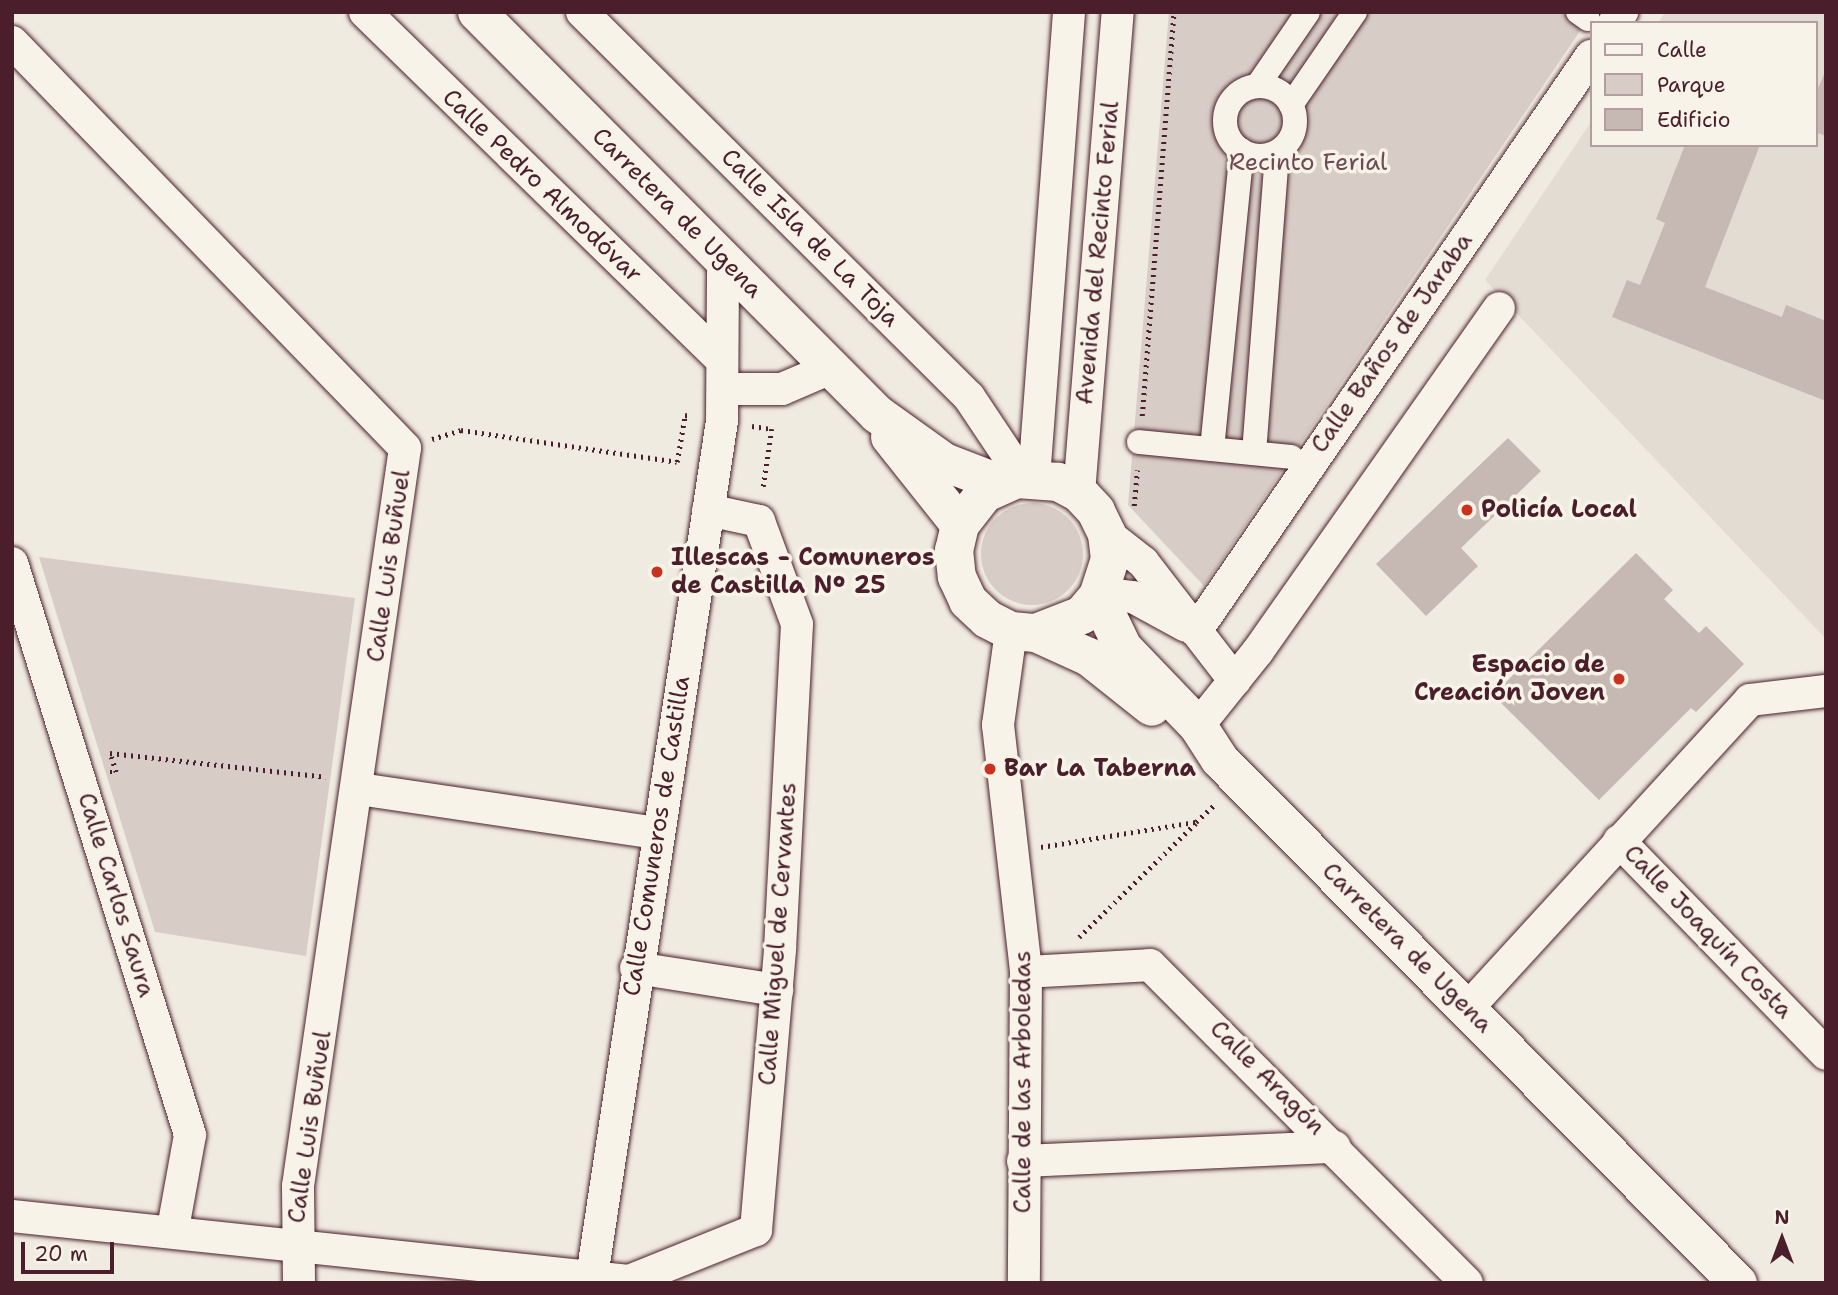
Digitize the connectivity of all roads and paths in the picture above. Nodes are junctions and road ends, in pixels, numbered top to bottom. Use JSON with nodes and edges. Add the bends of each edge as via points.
{"nodes":[{"id":1,"x":365,"y":12,"type":"edge"},
{"id":2,"x":477,"y":12,"type":"edge"},
{"id":3,"x":582,"y":12,"type":"edge"},
{"id":4,"x":1069,"y":12,"type":"edge"},
{"id":5,"x":1118,"y":12,"type":"edge"},
{"id":6,"x":1174,"y":12,"type":"edge"},
{"id":7,"x":1308,"y":12,"type":"edge"},
{"id":8,"x":1355,"y":12,"type":"edge"},
{"id":9,"x":1622,"y":12,"type":"edge"},
{"id":10,"x":1594,"y":18,"type":"edge"},
{"id":11,"x":12,"y":42,"type":"edge"},
{"id":12,"x":1590,"y":57,"type":"edge"},
{"id":13,"x":1258,"y":85,"type":"junction"},
{"id":14,"x":1291,"y":106,"type":"junction"},
{"id":15,"x":1242,"y":151,"type":"junction"},
{"id":16,"x":1277,"y":152,"type":"junction"},
{"id":17,"x":723,"y":261,"type":"junction"},
{"id":18,"x":1499,"y":308,"type":"dead end"},
{"id":19,"x":831,"y":368,"type":"junction"},
{"id":20,"x":721,"y":374,"type":"junction"},
{"id":21,"x":877,"y":414,"type":"junction"},
{"id":22,"x":722,"y":421,"type":"junction"},
{"id":23,"x":1139,"y":442,"type":"junction"},
{"id":24,"x":405,"y":448,"type":"junction"},
{"id":25,"x":1212,"y":449,"type":"junction"},
{"id":26,"x":1254,"y":453,"type":"junction"},
{"id":27,"x":1291,"y":457,"type":"dead end"},
{"id":28,"x":1018,"y":480,"type":"junction"},
{"id":29,"x":1079,"y":494,"type":"junction"},
{"id":30,"x":708,"y":510,"type":"junction"},
{"id":31,"x":758,"y":521,"type":"junction"},
{"id":32,"x":960,"y":525,"type":"junction"},
{"id":33,"x":1119,"y":543,"type":"junction"},
{"id":34,"x":12,"y":563,"type":"edge"},
{"id":35,"x":1099,"y":594,"type":"junction"},
{"id":36,"x":1196,"y":631,"type":"junction"},
{"id":37,"x":1024,"y":632,"type":"junction"},
{"id":38,"x":1235,"y":681,"type":"junction"},
{"id":39,"x":1826,"y":691,"type":"edge"},
{"id":40,"x":1198,"y":726,"type":"junction"},
{"id":41,"x":1230,"y":770,"type":"junction"},
{"id":42,"x":78,"y":773,"type":"junction"},
{"id":43,"x":348,"y":784,"type":"junction"},
{"id":44,"x":1196,"y":822,"type":"junction"},
{"id":45,"x":657,"y":833,"type":"junction"},
{"id":46,"x":1619,"y":841,"type":"junction"},
{"id":47,"x":1012,"y":851,"type":"junction"},
{"id":48,"x":636,"y":968,"type":"junction"},
{"id":49,"x":1063,"y":970,"type":"junction"},
{"id":50,"x":1026,"y":972,"type":"junction"},
{"id":51,"x":777,"y":990,"type":"junction"},
{"id":52,"x":1468,"y":1009,"type":"junction"},
{"id":53,"x":1826,"y":1054,"type":"edge"},
{"id":54,"x":1335,"y":1147,"type":"junction"},
{"id":55,"x":1023,"y":1161,"type":"junction"},
{"id":56,"x":12,"y":1216,"type":"edge"},
{"id":57,"x":173,"y":1229,"type":"junction"},
{"id":58,"x":295,"y":1244,"type":"junction"},
{"id":59,"x":591,"y":1280,"type":"edge"},
{"id":60,"x":299,"y":1283,"type":"edge"},
{"id":61,"x":1024,"y":1283,"type":"edge"},
{"id":62,"x":1467,"y":1283,"type":"edge"},
{"id":63,"x":1738,"y":1283,"type":"edge"}],
"edges":[{"from":1,"to":20,"type":"street","name":"Calle Pedro Almodóvar"},
{"from":2,"to":17,"type":"main road","name":"Carretera de Ugena"},
{"from":3,"to":28,"type":"street","name":"Calle Isla de La Toja","via":[[969,397],[1012,460]]},
{"from":4,"to":28,"type":"street","name":"Avenida del Recinto Ferial"},
{"from":5,"to":29,"type":"street","name":"Avenida del Recinto Ferial"},
{"from":6,"to":23,"type":"path"},
{"from":7,"to":13,"type":"street"},
{"from":8,"to":14,"type":"street"},
{"from":9,"to":10,"type":"street"},
{"from":11,"to":24,"type":"street","name":"Calle Luis Buñuel"},
{"from":12,"to":36,"type":"street","name":"Calle Baños de Jaraba"},
{"from":13,"to":14,"type":"street","via":[[1280,92]]},
{"from":13,"to":15,"type":"street","via":[[1237,94],[1225,112],[1227,134]]},
{"from":14,"to":16,"type":"street","via":[[1293,134]]},
{"from":15,"to":16,"type":"street","via":[[1265,156]]},
{"from":15,"to":25,"type":"street"},
{"from":16,"to":26,"type":"street"},
{"from":17,"to":19,"type":"main road","name":"Carretera de Ugena"},
{"from":17,"to":20,"type":"street","name":"Calle Comuneros de Castilla"},
{"from":18,"to":38,"type":"street"},
{"from":19,"to":20,"type":"street","via":[[782,389]]},
{"from":19,"to":21,"type":"main road","name":"Carretera de Ugena"},
{"from":20,"to":22,"type":"street","name":"Calle Comuneros de Castilla"},
{"from":21,"to":28,"type":"main road","name":"Carretera de Ugena","via":[[944,462]]},
{"from":21,"to":32,"type":"main road","name":"Carretera de Ugena","via":[[897,449]]},
{"from":22,"to":24,"type":"path","via":[[685,415],[677,462],[461,430]]},
{"from":22,"to":30,"type":"street","name":"Calle Comuneros de Castilla"},
{"from":22,"to":31,"type":"path","via":[[772,429]]},
{"from":23,"to":25,"type":"street"},
{"from":23,"to":33,"type":"path"},
{"from":24,"to":43,"type":"street","name":"Calle Luis Buñuel"},
{"from":25,"to":26,"type":"street"},
{"from":26,"to":27,"type":"street"},
{"from":28,"to":29,"type":"main road"},
{"from":28,"to":32,"type":"main road","via":[[970,508]]},
{"from":29,"to":33,"type":"main road"},
{"from":30,"to":31,"type":"street"},
{"from":30,"to":45,"type":"street","name":"Calle Comuneros de Castilla"},
{"from":31,"to":51,"type":"street","name":"Calle Miguel de Cervantes","via":[[797,624]]},
{"from":32,"to":37,"type":"main road","via":[[954,551],[957,577],[978,610]]},
{"from":33,"to":35,"type":"main road"},
{"from":33,"to":36,"type":"street"},
{"from":34,"to":42,"type":"street","name":"Calle Carlos Saura"},
{"from":35,"to":36,"type":"street","via":[[1133,597]]},
{"from":35,"to":37,"type":"main road","via":[[1082,615]]},
{"from":35,"to":40,"type":"main road","name":"Carretera de Ugena","via":[[1123,648]]},
{"from":36,"to":38,"type":"street"},
{"from":37,"to":41,"type":"main road","via":[[1089,657]]},
{"from":37,"to":47,"type":"street","name":"Calle de las Arboledas","via":[[998,725]]},
{"from":38,"to":40,"type":"street"},
{"from":39,"to":46,"type":"street","via":[[1750,700]]},
{"from":40,"to":41,"type":"main road","name":"Carretera de Ugena"},
{"from":41,"to":44,"type":"path"},
{"from":41,"to":52,"type":"main road","name":"Carretera de Ugena"},
{"from":42,"to":43,"type":"path","via":[[116,772],[110,753]]},
{"from":42,"to":57,"type":"street","name":"Calle Carlos Saura","via":[[190,1135]]},
{"from":43,"to":45,"type":"street"},
{"from":43,"to":58,"type":"street","name":"Calle Luis Buñuel"},
{"from":44,"to":47,"type":"path"},
{"from":44,"to":49,"type":"path","via":[[1065,951]]},
{"from":45,"to":48,"type":"street","name":"Calle Comuneros de Castilla"},
{"from":46,"to":52,"type":"street"},
{"from":46,"to":53,"type":"street","name":"Calle Joaquín Costa"},
{"from":47,"to":50,"type":"street","name":"Calle de las Arboledas"},
{"from":48,"to":51,"type":"street"},
{"from":48,"to":59,"type":"street","name":"Calle Comuneros de Castilla"},
{"from":49,"to":50,"type":"street","name":"Calle Aragón"},
{"from":49,"to":54,"type":"street","name":"Calle Aragón","via":[[1150,965]]},
{"from":50,"to":55,"type":"street","name":"Calle de las Arboledas"},
{"from":51,"to":59,"type":"street","name":"Calle Miguel de Cervantes","via":[[756,1230],[629,1281]]},
{"from":52,"to":63,"type":"main road","name":"Carretera de Ugena"},
{"from":54,"to":55,"type":"street"},
{"from":54,"to":62,"type":"street","name":"Calle Aragón"},
{"from":55,"to":61,"type":"street","name":"Calle de las Arboledas"},
{"from":56,"to":57,"type":"street"},
{"from":57,"to":58,"type":"street"},
{"from":58,"to":59,"type":"street"},
{"from":58,"to":60,"type":"street","name":"Calle Luis Buñuel"}]}
